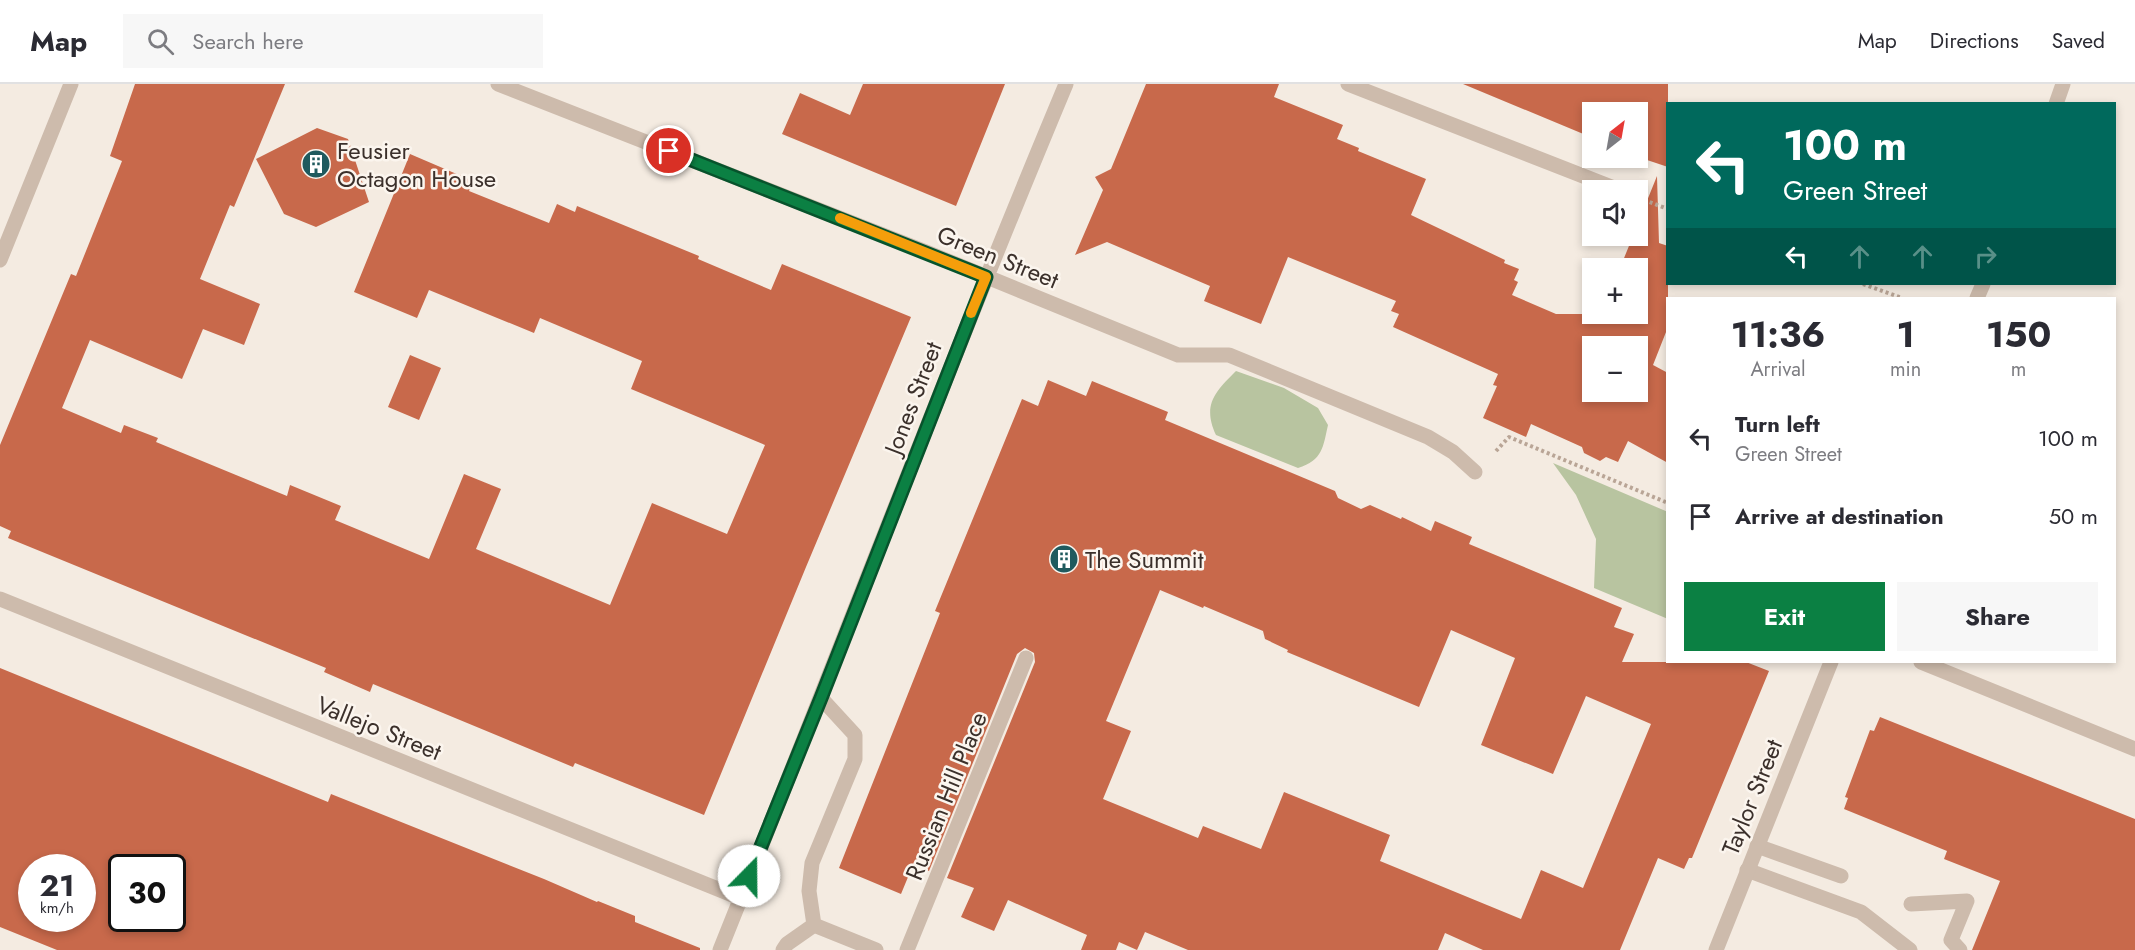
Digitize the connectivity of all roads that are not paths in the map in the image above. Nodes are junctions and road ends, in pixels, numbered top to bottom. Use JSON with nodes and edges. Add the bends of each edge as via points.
{"nodes":[{"id":1,"x":71,"y":84,"type":"edge"},
{"id":2,"x":498,"y":84,"type":"edge"},
{"id":3,"x":1066,"y":84,"type":"edge"},
{"id":4,"x":1348,"y":84,"type":"edge"},
{"id":5,"x":2063,"y":84,"type":"edge"},
{"id":6,"x":2057,"y":102,"type":"edge"},
{"id":7,"x":1593,"y":180,"type":"edge"},
{"id":8,"x":0,"y":260,"type":"edge"},
{"id":9,"x":986,"y":277,"type":"junction"},
{"id":10,"x":1475,"y":472,"type":"dead end"},
{"id":11,"x":0,"y":599,"type":"edge"},
{"id":12,"x":1026,"y":658,"type":"dead end"},
{"id":13,"x":1831,"y":663,"type":"edge"},
{"id":14,"x":1923,"y":663,"type":"edge"},
{"id":15,"x":821,"y":698,"type":"junction"},
{"id":16,"x":2135,"y":748,"type":"edge"},
{"id":17,"x":1757,"y":846,"type":"junction"},
{"id":18,"x":1747,"y":870,"type":"junction"},
{"id":19,"x":1841,"y":876,"type":"dead end"},
{"id":20,"x":740,"y":898,"type":"junction"},
{"id":21,"x":1911,"y":904,"type":"dead end"},
{"id":22,"x":814,"y":925,"type":"junction"},
{"id":23,"x":720,"y":950,"type":"edge"},
{"id":24,"x":783,"y":950,"type":"edge"},
{"id":25,"x":876,"y":950,"type":"edge"},
{"id":26,"x":907,"y":950,"type":"edge"},
{"id":27,"x":1716,"y":950,"type":"edge"},
{"id":28,"x":1910,"y":950,"type":"edge"},
{"id":29,"x":1960,"y":950,"type":"edge"}],
"edges":[{"from":1,"to":8,"type":"street"},
{"from":2,"to":9,"type":"street","name":"Green Street"},
{"from":3,"to":9,"type":"street","name":"Jones Street"},
{"from":4,"to":7,"type":"street"},
{"from":5,"to":6,"type":"street"},
{"from":9,"to":10,"type":"street","name":"Green Street","via":[[1178,355],[1229,355],[1428,437]]},
{"from":9,"to":15,"type":"street","name":"Jones Street"},
{"from":11,"to":20,"type":"street","name":"Vallejo Street"},
{"from":12,"to":26,"type":"street","name":"Russian Hill Place"},
{"from":13,"to":17,"type":"street","name":"Taylor Street"},
{"from":14,"to":16,"type":"street"},
{"from":15,"to":20,"type":"street","name":"Jones Street"},
{"from":15,"to":22,"type":"street","via":[[855,735],[855,759],[813,862],[809,891]]},
{"from":17,"to":18,"type":"street","name":"Taylor Street"},
{"from":17,"to":19,"type":"street"},
{"from":18,"to":27,"type":"street","name":"Taylor Street"},
{"from":18,"to":28,"type":"street","via":[[1861,912]]},
{"from":20,"to":23,"type":"street","name":"Jones Street"},
{"from":21,"to":29,"type":"street","via":[[1967,901],[1951,940]]},
{"from":22,"to":24,"type":"street"},
{"from":22,"to":25,"type":"street"}]}
